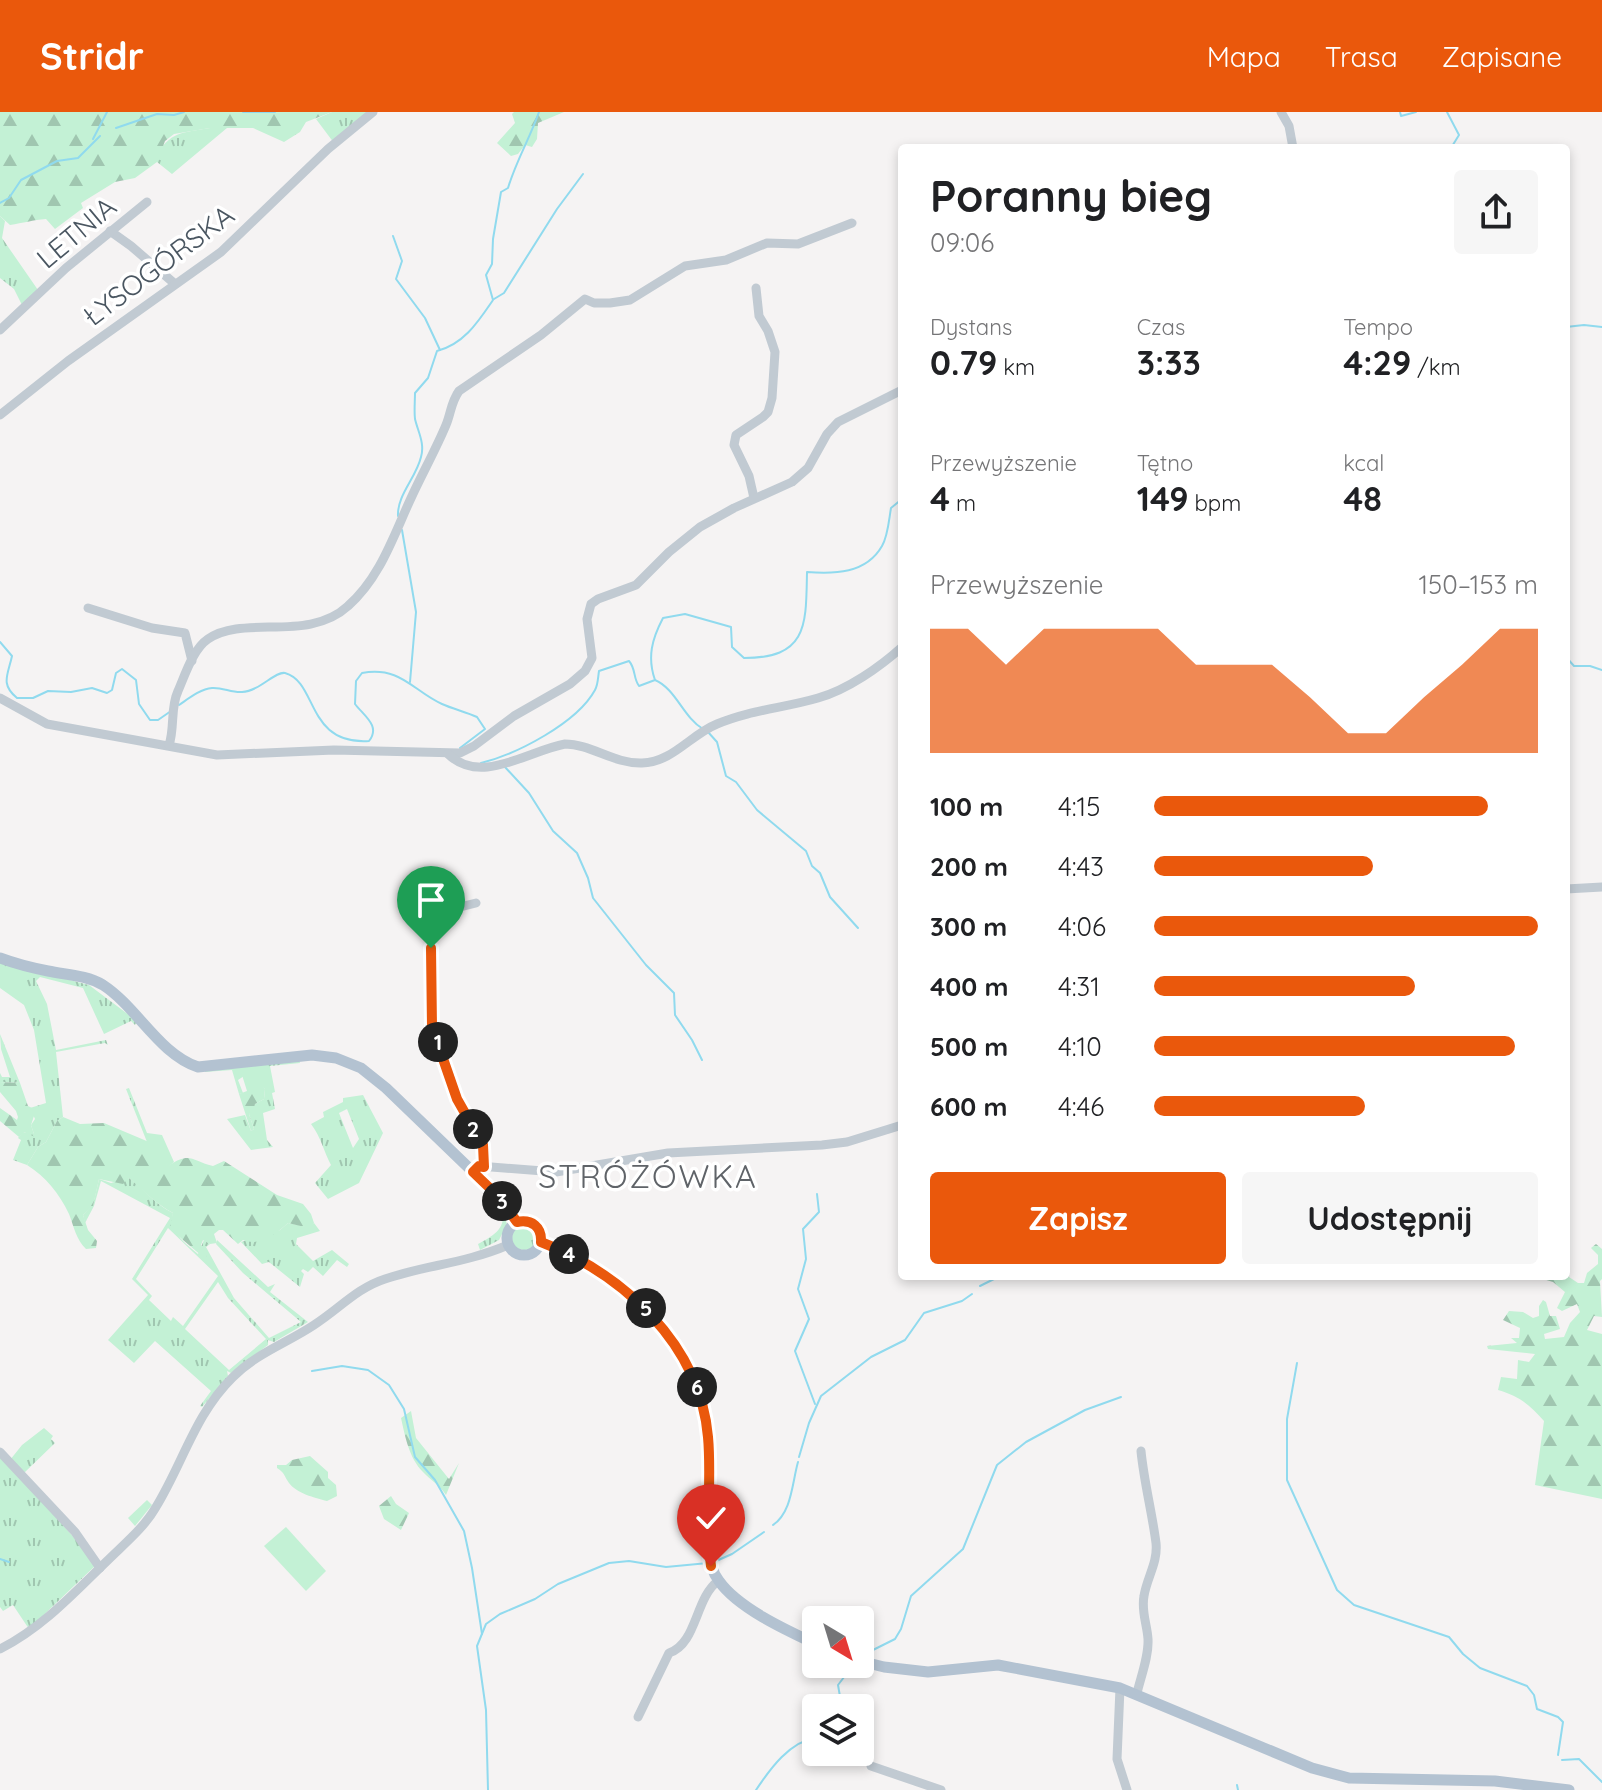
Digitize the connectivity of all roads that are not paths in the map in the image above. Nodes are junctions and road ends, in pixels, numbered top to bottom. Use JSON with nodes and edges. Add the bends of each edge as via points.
{"nodes":[{"id":1,"x":373,"y":112,"type":"edge"},
{"id":2,"x":1281,"y":112,"type":"edge"},
{"id":3,"x":1292,"y":144,"type":"edge"},
{"id":4,"x":147,"y":202,"type":"dead end"},
{"id":5,"x":852,"y":223,"type":"dead end"},
{"id":6,"x":110,"y":231,"type":"junction"},
{"id":7,"x":175,"y":284,"type":"junction"},
{"id":8,"x":756,"y":288,"type":"dead end"},
{"id":9,"x":0,"y":330,"type":"edge"},
{"id":10,"x":898,"y":392,"type":"edge"},
{"id":11,"x":0,"y":415,"type":"edge"},
{"id":12,"x":754,"y":498,"type":"junction"},
{"id":13,"x":88,"y":608,"type":"dead end"},
{"id":14,"x":898,"y":650,"type":"edge"},
{"id":15,"x":192,"y":661,"type":"junction"},
{"id":16,"x":0,"y":698,"type":"edge"},
{"id":17,"x":169,"y":745,"type":"junction"},
{"id":18,"x":448,"y":754,"type":"junction"},
{"id":19,"x":1602,"y":887,"type":"edge"},
{"id":20,"x":1570,"y":889,"type":"edge"},
{"id":21,"x":476,"y":903,"type":"dead end"},
{"id":22,"x":0,"y":958,"type":"edge"},
{"id":23,"x":898,"y":1126,"type":"edge"},
{"id":24,"x":478,"y":1169,"type":"junction"},
{"id":25,"x":517,"y":1222,"type":"junction"},
{"id":26,"x":541,"y":1242,"type":"junction"},
{"id":27,"x":508,"y":1245,"type":"junction"},
{"id":28,"x":1141,"y":1451,"type":"dead end"},
{"id":29,"x":0,"y":1452,"type":"edge"},
{"id":30,"x":100,"y":1568,"type":"junction"},
{"id":31,"x":718,"y":1581,"type":"junction"},
{"id":32,"x":802,"y":1637,"type":"edge"},
{"id":33,"x":0,"y":1649,"type":"edge"},
{"id":34,"x":874,"y":1664,"type":"edge"},
{"id":35,"x":1120,"y":1688,"type":"junction"},
{"id":36,"x":1137,"y":1693,"type":"junction"},
{"id":37,"x":638,"y":1717,"type":"dead end"},
{"id":38,"x":871,"y":1766,"type":"dead end"},
{"id":39,"x":941,"y":1790,"type":"edge"},
{"id":40,"x":1127,"y":1790,"type":"edge"},
{"id":41,"x":1569,"y":1790,"type":"edge"}],
"edges":[{"from":1,"to":7,"type":"street","name":"ŁYSOGÓRSKA","via":[[239,236]]},
{"from":2,"to":3,"type":"street"},
{"from":4,"to":6,"type":"street","name":"LETNIA"},
{"from":5,"to":15,"type":"street","via":[[798,244],[767,243],[726,260],[685,266],[630,300],[585,299],[459,391],[390,549],[340,613],[296,627],[223,632],[207,640]]},
{"from":6,"to":7,"type":"street"},
{"from":6,"to":9,"type":"street","name":"LETNIA"},
{"from":7,"to":11,"type":"street","name":"ŁYSOGÓRSKA"},
{"from":8,"to":12,"type":"street","via":[[759,316],[775,352],[772,398],[768,412],[736,435],[734,445]]},
{"from":10,"to":12,"type":"street","via":[[838,422],[801,476]]},
{"from":12,"to":18,"type":"street","via":[[690,534],[636,585],[591,604],[587,619],[592,658],[570,684],[463,752]]},
{"from":13,"to":15,"type":"street","via":[[185,633]]},
{"from":14,"to":18,"type":"street","via":[[823,697],[765,709],[705,730],[667,758],[642,763],[609,758],[576,744],[477,769],[466,768]]},
{"from":15,"to":17,"type":"street","via":[[174,702]]},
{"from":16,"to":17,"type":"street","via":[[47,724]]},
{"from":17,"to":18,"type":"street","via":[[217,755],[334,750]]},
{"from":19,"to":20,"type":"street"},
{"from":21,"to":24,"type":"street","via":[[456,908],[436,924],[430,1006],[457,1099],[483,1145]]},
{"from":22,"to":24,"type":"main road","via":[[98,982],[193,1065],[302,1055],[346,1061],[381,1083]]},
{"from":23,"to":24,"type":"street","via":[[822,1145],[668,1153],[556,1172]]},
{"from":24,"to":25,"type":"main road"},
{"from":25,"to":26,"type":"main road","via":[[535,1225]]},
{"from":25,"to":27,"type":"main road","via":[[508,1232]]},
{"from":26,"to":27,"type":"main road","via":[[525,1255]]},
{"from":26,"to":31,"type":"main road","via":[[580,1259],[629,1293],[658,1321],[680,1354],[706,1417],[711,1562]]},
{"from":27,"to":30,"type":"street","via":[[374,1284],[247,1364],[204,1412],[155,1509]]},
{"from":28,"to":36,"type":"street","via":[[1156,1562],[1144,1595],[1148,1648]]},
{"from":29,"to":30,"type":"street","via":[[75,1532]]},
{"from":30,"to":33,"type":"street","via":[[37,1627]]},
{"from":31,"to":32,"type":"main road","via":[[763,1616]]},
{"from":31,"to":37,"type":"street","via":[[683,1644],[669,1653]]},
{"from":34,"to":35,"type":"main road","via":[[928,1672],[998,1665]]},
{"from":35,"to":36,"type":"main road"},
{"from":35,"to":40,"type":"street","via":[[1117,1759]]},
{"from":36,"to":41,"type":"main road","via":[[1328,1774],[1371,1780],[1509,1781]]},
{"from":38,"to":39,"type":"street"}]}
